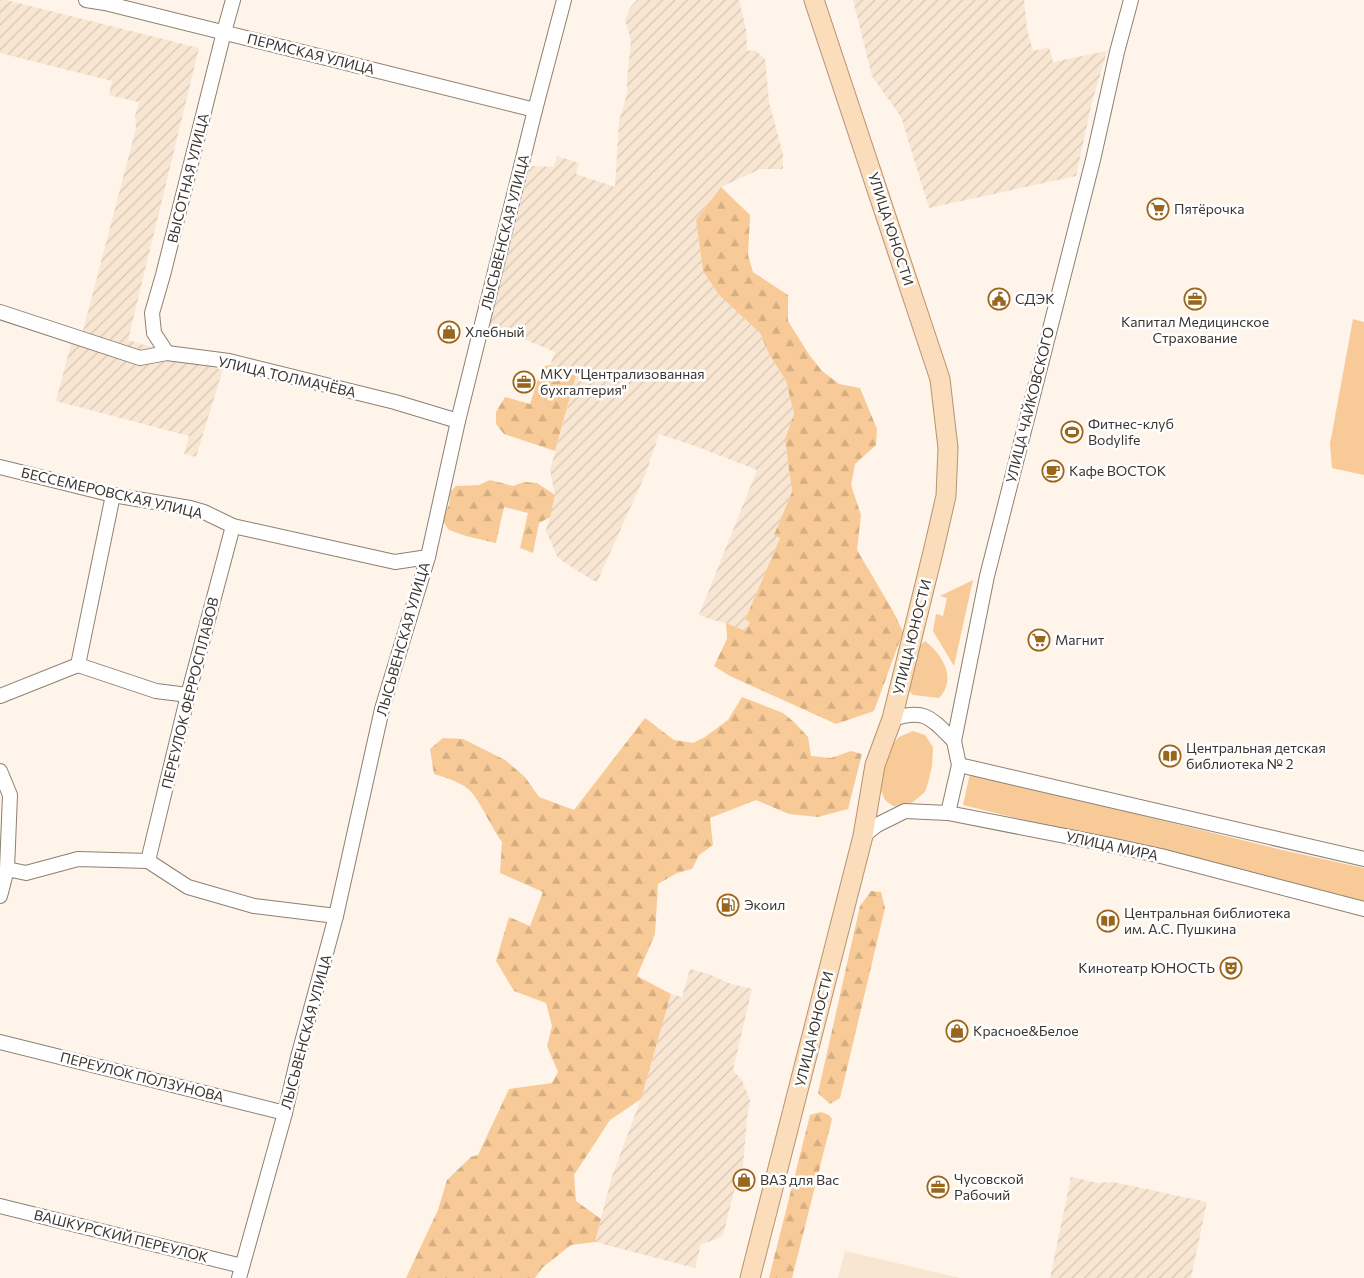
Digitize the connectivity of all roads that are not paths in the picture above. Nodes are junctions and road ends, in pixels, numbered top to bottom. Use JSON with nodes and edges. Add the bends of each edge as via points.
{"nodes":[{"id":1,"x":86,"y":0,"type":"edge"},
{"id":2,"x":233,"y":0,"type":"edge"},
{"id":3,"x":564,"y":0,"type":"edge"},
{"id":4,"x":814,"y":0,"type":"edge"},
{"id":5,"x":1132,"y":0,"type":"edge"},
{"id":6,"x":105,"y":1,"type":"edge"},
{"id":7,"x":224,"y":32,"type":"junction"},
{"id":8,"x":535,"y":110,"type":"junction"},
{"id":9,"x":0,"y":312,"type":"edge"},
{"id":10,"x":166,"y":352,"type":"junction"},
{"id":11,"x":458,"y":420,"type":"junction"},
{"id":12,"x":0,"y":467,"type":"edge"},
{"id":13,"x":113,"y":495,"type":"junction"},
{"id":14,"x":233,"y":526,"type":"junction"},
{"id":15,"x":428,"y":557,"type":"junction"},
{"id":16,"x":78,"y":665,"type":"junction"},
{"id":17,"x":188,"y":695,"type":"junction"},
{"id":18,"x":0,"y":696,"type":"edge"},
{"id":19,"x":892,"y":719,"type":"junction"},
{"id":20,"x":954,"y":741,"type":"junction"},
{"id":21,"x":959,"y":765,"type":"junction"},
{"id":22,"x":0,"y":770,"type":"edge"},
{"id":23,"x":948,"y":813,"type":"junction"},
{"id":24,"x":863,"y":836,"type":"junction"},
{"id":25,"x":1364,"y":859,"type":"edge"},
{"id":26,"x":148,"y":861,"type":"junction"},
{"id":27,"x":7,"y":869,"type":"junction"},
{"id":28,"x":0,"y":896,"type":"edge"},
{"id":29,"x":1364,"y":909,"type":"edge"},
{"id":30,"x":336,"y":916,"type":"junction"},
{"id":31,"x":0,"y":1042,"type":"edge"},
{"id":32,"x":285,"y":1113,"type":"junction"},
{"id":33,"x":0,"y":1206,"type":"edge"},
{"id":34,"x":240,"y":1272,"type":"edge"},
{"id":35,"x":750,"y":1278,"type":"edge"}],
"edges":[{"from":1,"to":6,"type":"street","name":"ПЕРМСКАЯ УЛИЦА"},
{"from":2,"to":7,"type":"street","name":"ВЫСОТНАЯ УЛИЦА"},
{"from":3,"to":8,"type":"street","name":"ЛЫСЬВЕНСКАЯ УЛИЦА"},
{"from":4,"to":19,"type":"main road","name":"УЛИЦА ЮНОСТИ","via":[[940,379],[948,448],[946,496]]},
{"from":5,"to":20,"type":"street","name":"УЛИЦА ЧАЙКОВСКОГО","via":[[987,576]]},
{"from":6,"to":7,"type":"street","name":"ПЕРМСКАЯ УЛИЦА"},
{"from":7,"to":8,"type":"street","name":"ПЕРМСКАЯ УЛИЦА"},
{"from":7,"to":10,"type":"street","name":"ВЫСОТНАЯ УЛИЦА","via":[[152,313],[154,333]]},
{"from":8,"to":11,"type":"street","name":"ЛЫСЬВЕНСКАЯ УЛИЦА"},
{"from":9,"to":10,"type":"street","name":"УЛИЦА ТОЛМАЧЁВА","via":[[140,358]]},
{"from":10,"to":11,"type":"street","name":"УЛИЦА ТОЛМАЧЁВА","via":[[229,361]]},
{"from":11,"to":15,"type":"street","name":"ЛЫСЬВЕНСКАЯ УЛИЦА"},
{"from":12,"to":13,"type":"street","name":"БЕССЕМЕРОВСКАЯ УЛИЦА"},
{"from":13,"to":14,"type":"street","name":"БЕССЕМЕРОВСКАЯ УЛИЦА","via":[[204,512]]},
{"from":13,"to":16,"type":"street"},
{"from":14,"to":15,"type":"street","name":"БЕССЕМЕРОВСКАЯ УЛИЦА","via":[[395,562]]},
{"from":14,"to":17,"type":"street","name":"ПЕРЕУЛОК ФЕРРОСПЛАВОВ"},
{"from":15,"to":30,"type":"street","name":"ЛЫСЬВЕНСКАЯ УЛИЦА","via":[[382,709]]},
{"from":16,"to":17,"type":"street","via":[[156,691]]},
{"from":16,"to":18,"type":"street"},
{"from":17,"to":26,"type":"street","name":"ПЕРЕУЛОК ФЕРРОСПЛАВОВ"},
{"from":19,"to":20,"type":"street","via":[[907,714],[923,715],[937,723]]},
{"from":19,"to":24,"type":"main road","name":"УЛИЦА ЮНОСТИ","via":[[875,765]]},
{"from":20,"to":21,"type":"street","name":"УЛИЦА ЧАЙКОВСКОГО"},
{"from":21,"to":23,"type":"street","name":"УЛИЦА ЧАЙКОВСКОГО"},
{"from":21,"to":25,"type":"street"},
{"from":22,"to":27,"type":"street","via":[[10,796]]},
{"from":23,"to":24,"type":"street","name":"УЛИЦА МИРА","via":[[906,811]]},
{"from":23,"to":29,"type":"street","name":"УЛИЦА МИРА","via":[[1101,842]]},
{"from":24,"to":35,"type":"main road","name":"УЛИЦА ЮНОСТИ"},
{"from":26,"to":27,"type":"street","via":[[78,859],[26,873]]},
{"from":26,"to":30,"type":"street","via":[[188,887],[254,906]]},
{"from":27,"to":28,"type":"street"},
{"from":30,"to":32,"type":"street","name":"ЛЫСЬВЕНСКАЯ УЛИЦА"},
{"from":31,"to":32,"type":"street","name":"ПЕРЕУЛОК ПОЛЗУНОВА"},
{"from":32,"to":34,"type":"street","name":"ЛЫСЬВЕНСКАЯ УЛИЦА"},
{"from":33,"to":34,"type":"street","name":"ВАШКУРСКИЙ ПЕРЕУЛОК"}]}
